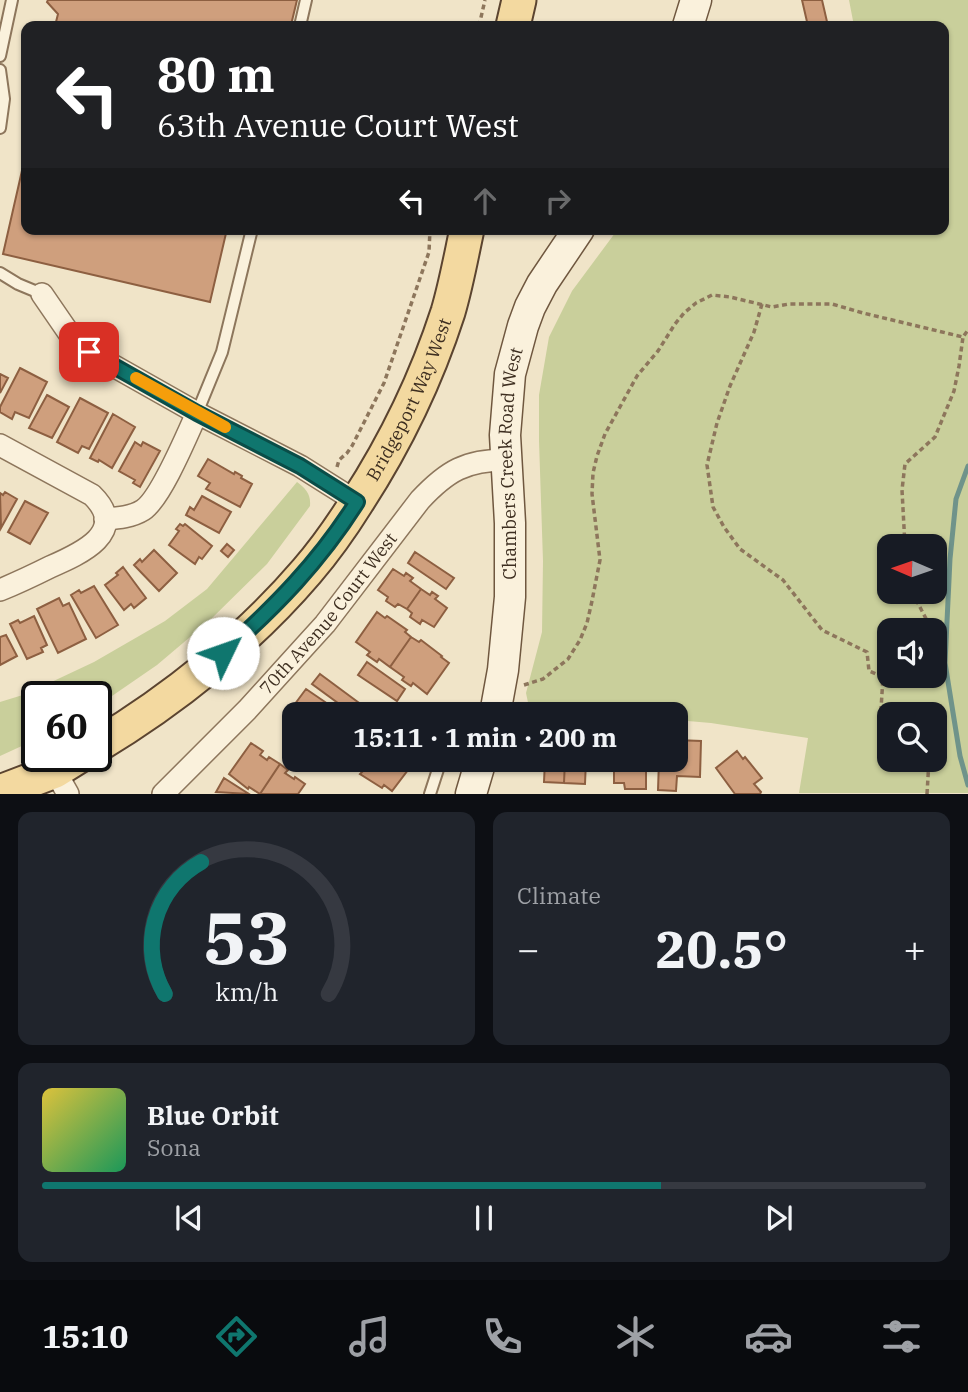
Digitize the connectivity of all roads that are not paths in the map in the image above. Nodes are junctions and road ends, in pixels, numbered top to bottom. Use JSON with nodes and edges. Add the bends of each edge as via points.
{"nodes":[{"id":1,"x":12,"y":0,"type":"edge"},
{"id":2,"x":306,"y":0,"type":"edge"},
{"id":3,"x":519,"y":0,"type":"edge"},
{"id":4,"x":696,"y":0,"type":"edge"},
{"id":5,"x":301,"y":21,"type":"edge"},
{"id":6,"x":514,"y":21,"type":"edge"},
{"id":7,"x":690,"y":21,"type":"edge"},
{"id":8,"x":0,"y":56,"type":"edge"},
{"id":9,"x":0,"y":70,"type":"edge"},
{"id":10,"x":0,"y":128,"type":"edge"},
{"id":11,"x":251,"y":235,"type":"edge"},
{"id":12,"x":466,"y":235,"type":"edge"},
{"id":13,"x":575,"y":235,"type":"edge"},
{"id":14,"x":0,"y":273,"type":"edge"},
{"id":15,"x":42,"y":293,"type":"joint"},
{"id":16,"x":197,"y":413,"type":"junction"},
{"id":17,"x":0,"y":445,"type":"edge"},
{"id":18,"x":506,"y":460,"type":"junction"},
{"id":19,"x":357,"y":502,"type":"junction"},
{"id":20,"x":105,"y":519,"type":"junction"},
{"id":21,"x":0,"y":590,"type":"edge"},
{"id":22,"x":497,"y":702,"type":"edge"},
{"id":23,"x":112,"y":736,"type":"edge"},
{"id":24,"x":437,"y":772,"type":"edge"},
{"id":25,"x":477,"y":772,"type":"edge"},
{"id":26,"x":68,"y":773,"type":"edge"},
{"id":27,"x":0,"y":792,"type":"edge"},
{"id":28,"x":163,"y":793,"type":"edge"},
{"id":29,"x":430,"y":793,"type":"edge"},
{"id":30,"x":471,"y":793,"type":"edge"}],
"edges":[{"from":1,"to":8,"type":"lane"},
{"from":2,"to":5,"type":"lane"},
{"from":3,"to":6,"type":"main road"},
{"from":4,"to":7,"type":"street"},
{"from":9,"to":10,"type":"lane","via":[[4,99]]},
{"from":11,"to":16,"type":"lane","via":[[222,352]]},
{"from":12,"to":19,"type":"main road","name":"Bridgeport Way West","via":[[449,309],[420,388]]},
{"from":13,"to":18,"type":"street","name":"Chambers Creek Road West","via":[[542,284],[523,327],[510,374]]},
{"from":14,"to":15,"type":"lane"},
{"from":15,"to":16,"type":"street","via":[[75,342]]},
{"from":16,"to":19,"type":"street","via":[[300,466]]},
{"from":16,"to":20,"type":"street","via":[[149,505],[129,516]]},
{"from":17,"to":20,"type":"street","via":[[92,495]]},
{"from":18,"to":22,"type":"street","name":"Chambers Creek Road West","via":[[510,597]]},
{"from":18,"to":28,"type":"street","name":"70th Avenue Court West","via":[[458,468],[431,488],[325,624]]},
{"from":19,"to":23,"type":"main road","name":"Bridgeport Way West","via":[[307,571],[262,618],[204,671]]},
{"from":20,"to":21,"type":"street","via":[[103,531],[86,550]]},
{"from":24,"to":29,"type":"lane"},
{"from":25,"to":30,"type":"street"},
{"from":26,"to":27,"type":"main road"}]}
